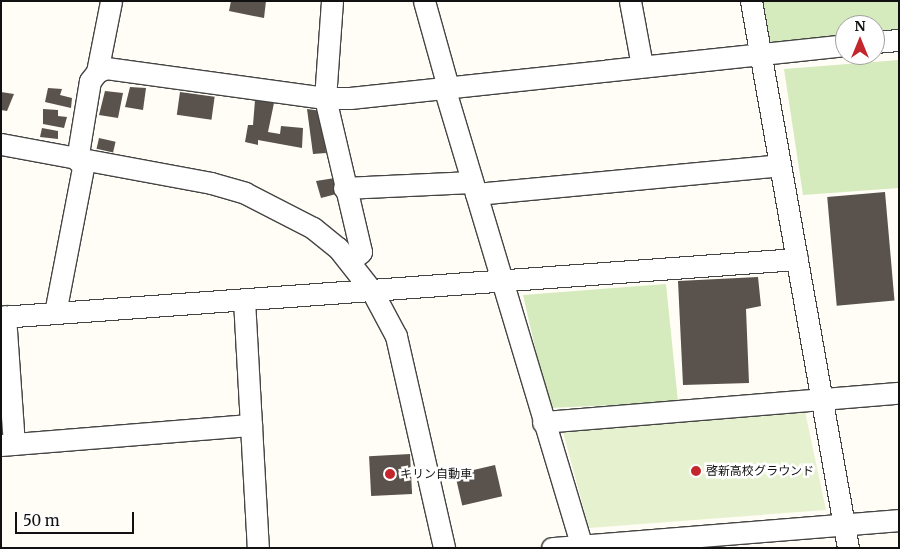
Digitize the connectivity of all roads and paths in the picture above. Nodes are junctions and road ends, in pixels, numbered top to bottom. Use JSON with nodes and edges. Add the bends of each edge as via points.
{"nodes":[{"id":1,"x":111,"y":1,"type":"edge"},
{"id":2,"x":332,"y":1,"type":"edge"},
{"id":3,"x":424,"y":1,"type":"edge"},
{"id":4,"x":630,"y":1,"type":"edge"},
{"id":5,"x":751,"y":1,"type":"edge"},
{"id":6,"x":899,"y":40,"type":"edge"},
{"id":7,"x":885,"y":41,"type":"edge"},
{"id":8,"x":835,"y":46,"type":"edge"},
{"id":9,"x":760,"y":54,"type":"junction"},
{"id":10,"x":642,"y":66,"type":"junction"},
{"id":11,"x":97,"y":72,"type":"junction"},
{"id":12,"x":446,"y":87,"type":"junction"},
{"id":13,"x":325,"y":98,"type":"junction"},
{"id":14,"x":1,"y":144,"type":"edge"},
{"id":15,"x":81,"y":161,"type":"junction"},
{"id":16,"x":780,"y":165,"type":"junction"},
{"id":17,"x":344,"y":188,"type":"junction"},
{"id":18,"x":474,"y":188,"type":"junction"},
{"id":19,"x":797,"y":259,"type":"junction"},
{"id":20,"x":350,"y":262,"type":"junction"},
{"id":21,"x":502,"y":281,"type":"junction"},
{"id":22,"x":372,"y":291,"type":"junction"},
{"id":23,"x":244,"y":300,"type":"junction"},
{"id":24,"x":56,"y":313,"type":"junction"},
{"id":25,"x":3,"y":316,"type":"edge"},
{"id":26,"x":899,"y":393,"type":"edge"},
{"id":27,"x":823,"y":399,"type":"junction"},
{"id":28,"x":543,"y":422,"type":"junction"},
{"id":29,"x":251,"y":425,"type":"junction"},
{"id":30,"x":8,"y":444,"type":"edge"},
{"id":31,"x":899,"y":520,"type":"edge"},
{"id":32,"x":844,"y":524,"type":"junction"},
{"id":33,"x":581,"y":547,"type":"edge"},
{"id":34,"x":258,"y":548,"type":"edge"},
{"id":35,"x":444,"y":548,"type":"edge"},
{"id":36,"x":552,"y":548,"type":"edge"},
{"id":37,"x":848,"y":548,"type":"edge"}],
"edges":[{"from":1,"to":11,"type":"street"},
{"from":2,"to":13,"type":"street"},
{"from":3,"to":12,"type":"street"},
{"from":4,"to":10,"type":"street"},
{"from":5,"to":9,"type":"street"},
{"from":6,"to":7,"type":"street"},
{"from":8,"to":9,"type":"street"},
{"from":9,"to":10,"type":"street"},
{"from":9,"to":16,"type":"street"},
{"from":10,"to":12,"type":"street"},
{"from":11,"to":13,"type":"street","via":[[106,68]]},
{"from":11,"to":15,"type":"street","via":[[90,81]]},
{"from":12,"to":13,"type":"street"},
{"from":12,"to":18,"type":"street"},
{"from":13,"to":17,"type":"street"},
{"from":14,"to":15,"type":"street"},
{"from":15,"to":20,"type":"street","via":[[211,183],[245,194],[313,228]]},
{"from":15,"to":24,"type":"street"},
{"from":16,"to":18,"type":"street"},
{"from":16,"to":19,"type":"street"},
{"from":17,"to":18,"type":"street"},
{"from":17,"to":20,"type":"street","via":[[361,252]]},
{"from":18,"to":21,"type":"street"},
{"from":19,"to":21,"type":"street"},
{"from":19,"to":27,"type":"street"},
{"from":20,"to":22,"type":"street"},
{"from":21,"to":22,"type":"street"},
{"from":21,"to":28,"type":"street"},
{"from":22,"to":23,"type":"street"},
{"from":22,"to":35,"type":"street","via":[[396,336]]},
{"from":23,"to":24,"type":"street"},
{"from":23,"to":29,"type":"street"},
{"from":24,"to":25,"type":"street"},
{"from":25,"to":30,"type":"street"},
{"from":26,"to":27,"type":"street"},
{"from":27,"to":28,"type":"street"},
{"from":27,"to":32,"type":"street"},
{"from":28,"to":33,"type":"street"},
{"from":29,"to":30,"type":"street"},
{"from":29,"to":34,"type":"street"},
{"from":31,"to":32,"type":"street"},
{"from":32,"to":33,"type":"street"},
{"from":32,"to":37,"type":"street"},
{"from":33,"to":36,"type":"street"}]}
